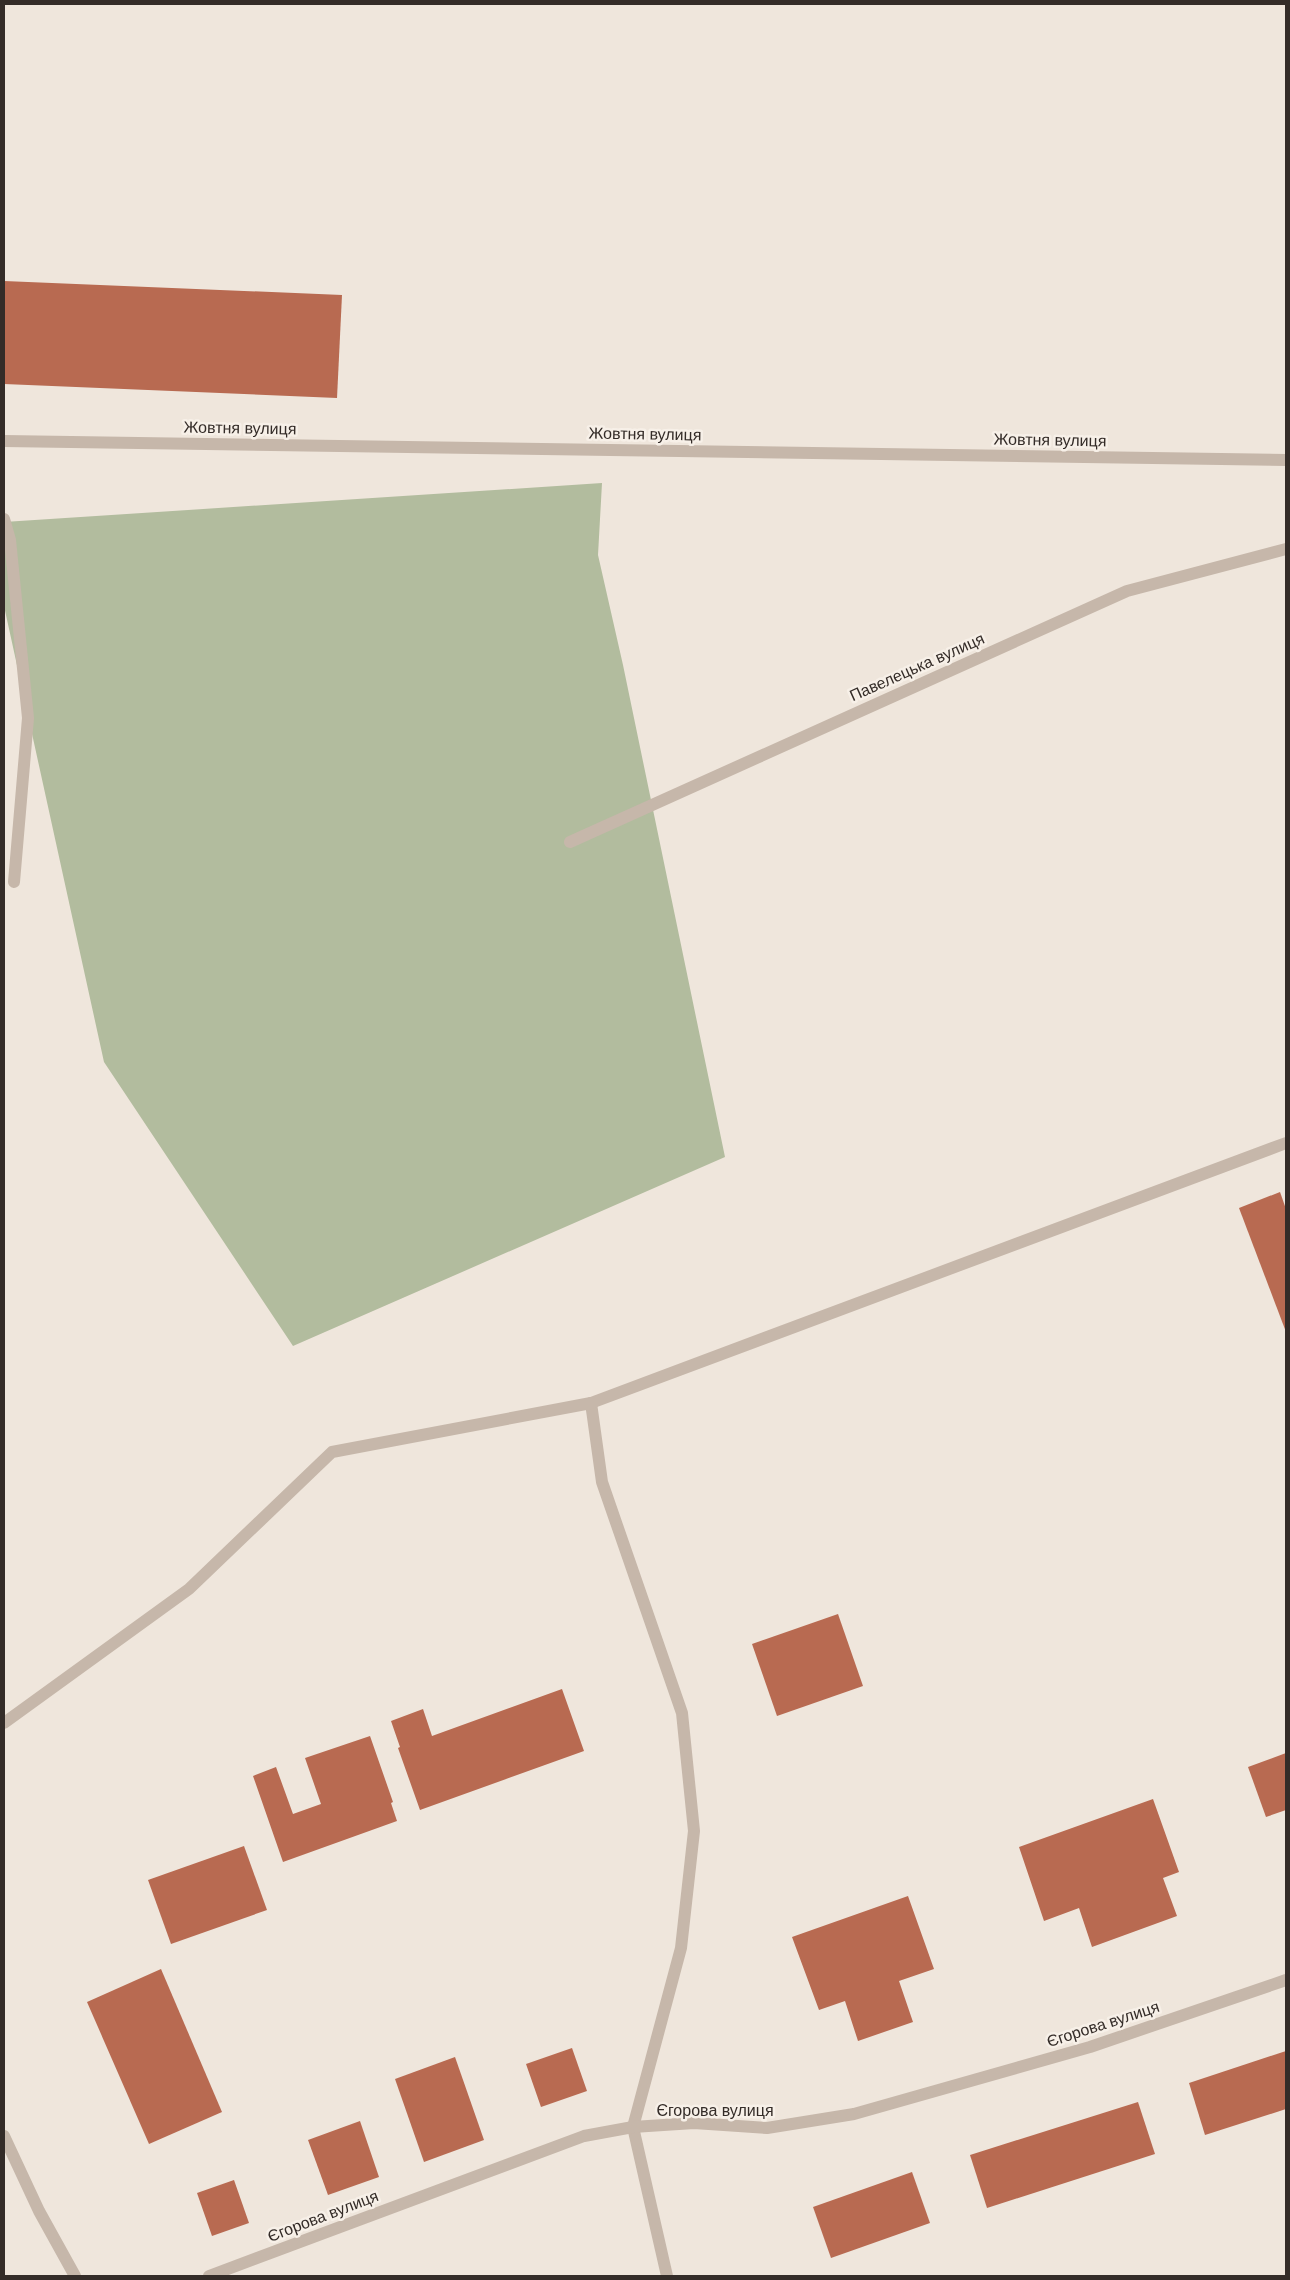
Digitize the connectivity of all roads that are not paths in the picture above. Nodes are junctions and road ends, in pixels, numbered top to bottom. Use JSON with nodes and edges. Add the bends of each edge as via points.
{"nodes":[{"id":1,"x":4,"y":441,"type":"edge"},
{"id":2,"x":1286,"y":460,"type":"edge"},
{"id":3,"x":4,"y":519,"type":"edge"},
{"id":4,"x":1286,"y":549,"type":"edge"},
{"id":5,"x":570,"y":842,"type":"dead end"},
{"id":6,"x":14,"y":882,"type":"dead end"},
{"id":7,"x":1286,"y":1143,"type":"edge"},
{"id":8,"x":591,"y":1403,"type":"junction"},
{"id":9,"x":4,"y":1722,"type":"edge"},
{"id":10,"x":1286,"y":1980,"type":"edge"},
{"id":11,"x":633,"y":2127,"type":"junction"},
{"id":12,"x":4,"y":2136,"type":"edge"},
{"id":13,"x":76,"y":2276,"type":"edge"},
{"id":14,"x":209,"y":2276,"type":"edge"},
{"id":15,"x":667,"y":2276,"type":"edge"}],
"edges":[{"from":1,"to":2,"type":"street","name":"Жовтня вулиця"},
{"from":3,"to":6,"type":"street","via":[[10,540],[28,718]]},
{"from":4,"to":5,"type":"street","name":"Павелецька вулиця","via":[[1127,590]]},
{"from":7,"to":8,"type":"street"},
{"from":8,"to":9,"type":"street","via":[[332,1452],[189,1589]]},
{"from":8,"to":11,"type":"street","via":[[602,1482],[682,1713],[694,1832],[681,1948]]},
{"from":10,"to":11,"type":"street","name":"Єгорова вулиця","via":[[1090,2046],[854,2114],[767,2128],[694,2123]]},
{"from":11,"to":14,"type":"street","name":"Єгорова вулиця","via":[[584,2136]]},
{"from":11,"to":15,"type":"street"},
{"from":12,"to":13,"type":"street","via":[[39,2212]]}]}
